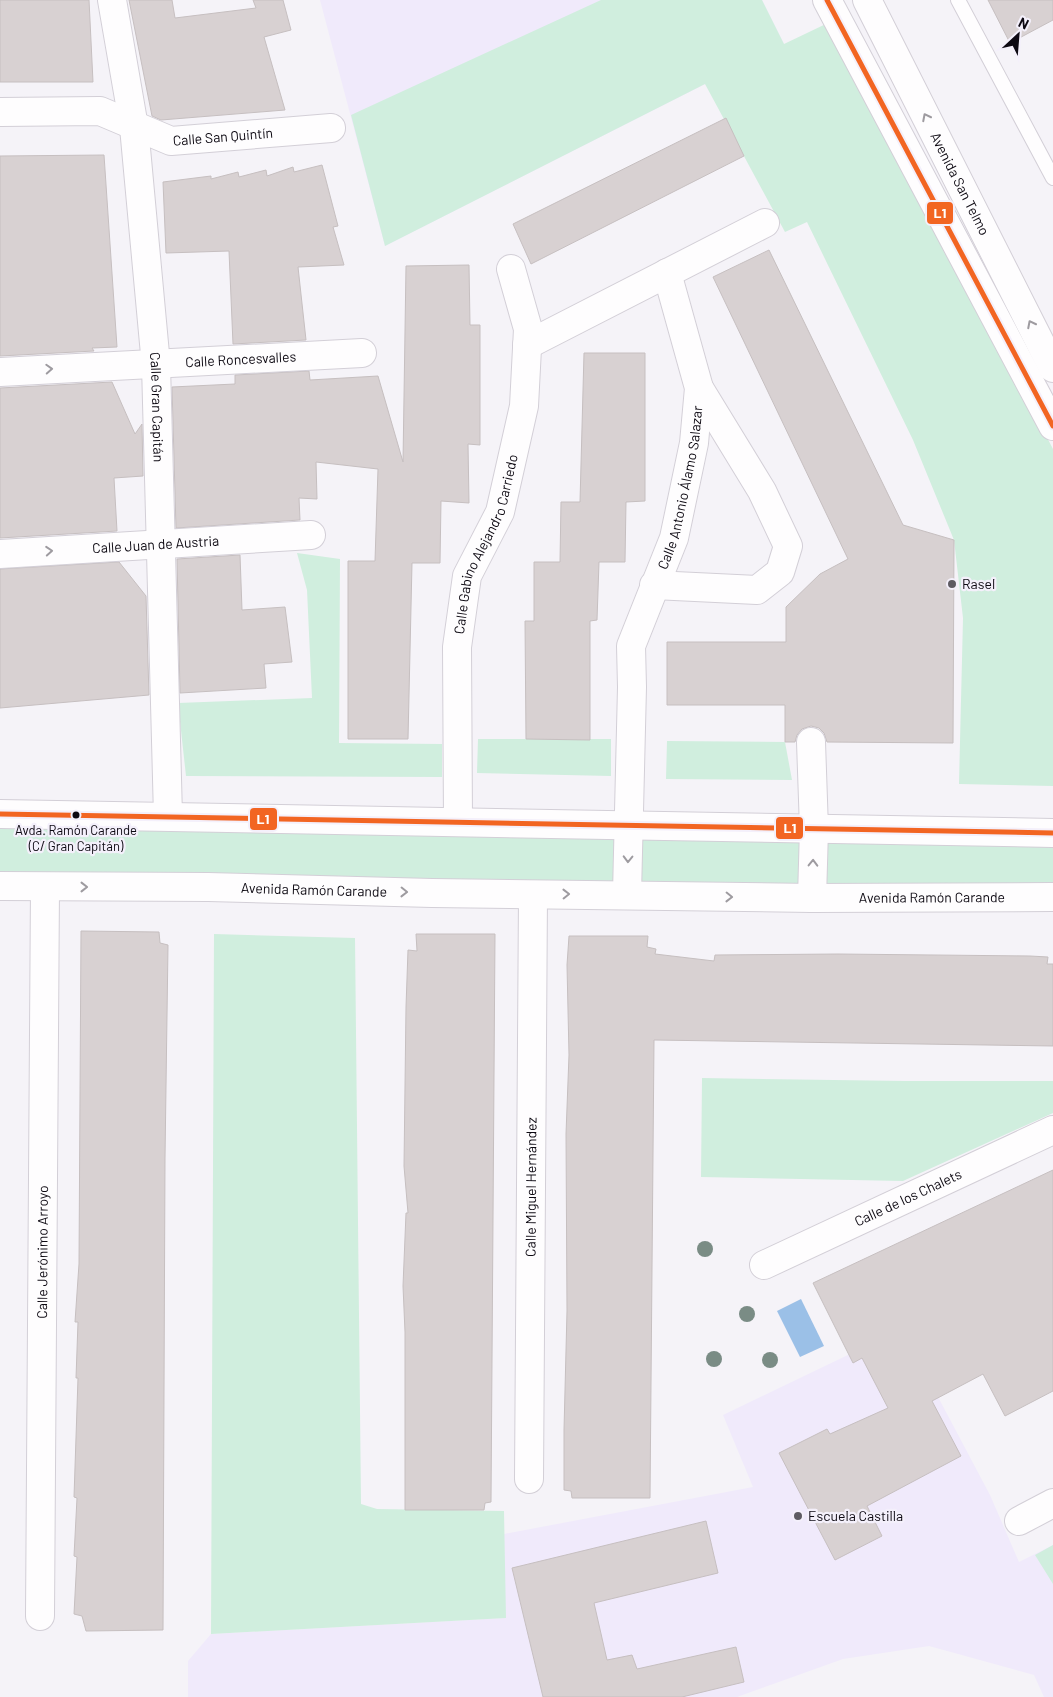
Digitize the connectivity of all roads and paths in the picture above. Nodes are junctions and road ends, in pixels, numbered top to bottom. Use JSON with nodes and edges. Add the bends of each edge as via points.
{"nodes":[{"id":1,"x":112,"y":0,"type":"edge"},
{"id":2,"x":827,"y":0,"type":"edge"},
{"id":3,"x":847,"y":0,"type":"edge"},
{"id":4,"x":867,"y":0,"type":"edge"},
{"id":5,"x":958,"y":0,"type":"edge"},
{"id":6,"x":886,"y":109,"type":"junction"},
{"id":7,"x":0,"y":112,"type":"edge"},
{"id":8,"x":134,"y":127,"type":"junction"},
{"id":9,"x":331,"y":128,"type":"dead end"},
{"id":10,"x":1053,"y":178,"type":"edge"},
{"id":11,"x":765,"y":223,"type":"dead end"},
{"id":12,"x":511,"y":269,"type":"dead end"},
{"id":13,"x":667,"y":273,"type":"junction"},
{"id":14,"x":527,"y":345,"type":"junction"},
{"id":15,"x":362,"y":354,"type":"dead end"},
{"id":16,"x":156,"y":365,"type":"junction"},
{"id":17,"x":1053,"y":368,"type":"edge"},
{"id":18,"x":0,"y":372,"type":"edge"},
{"id":19,"x":699,"y":388,"type":"junction"},
{"id":20,"x":1053,"y":426,"type":"edge"},
{"id":21,"x":311,"y":534,"type":"dead end"},
{"id":22,"x":162,"y":544,"type":"junction"},
{"id":23,"x":0,"y":554,"type":"edge"},
{"id":24,"x":654,"y":585,"type":"junction"},
{"id":25,"x":811,"y":742,"type":"dead end"},
{"id":26,"x":0,"y":814,"type":"edge"},
{"id":27,"x":168,"y":816,"type":"junction"},
{"id":28,"x":458,"y":822,"type":"junction"},
{"id":29,"x":628,"y":825,"type":"junction"},
{"id":30,"x":814,"y":828,"type":"junction"},
{"id":31,"x":1053,"y":833,"type":"edge"},
{"id":32,"x":0,"y":886,"type":"edge"},
{"id":33,"x":45,"y":887,"type":"junction"},
{"id":34,"x":627,"y":894,"type":"junction"},
{"id":35,"x":533,"y":895,"type":"junction"},
{"id":36,"x":1053,"y":897,"type":"edge"},
{"id":37,"x":812,"y":898,"type":"junction"},
{"id":38,"x":1053,"y":1130,"type":"edge"},
{"id":39,"x":764,"y":1265,"type":"dead end"},
{"id":40,"x":529,"y":1479,"type":"dead end"},
{"id":41,"x":1053,"y":1503,"type":"edge"},
{"id":42,"x":1019,"y":1521,"type":"dead end"},
{"id":43,"x":40,"y":1616,"type":"dead end"}],
"edges":[{"from":1,"to":8,"type":"street","name":"Calle Gran Capitán"},
{"from":2,"to":6,"type":"street"},
{"from":3,"to":6,"type":"street","via":[[846,7],[885,87]]},
{"from":17,"to":4,"type":"street","name":"Avenida San Telmo","one_way":true},
{"from":5,"to":10,"type":"lane"},
{"from":6,"to":20,"type":"street"},
{"from":7,"to":8,"type":"street","name":"Calle San Quintín","via":[[100,111]]},
{"from":8,"to":9,"type":"street","name":"Calle San Quintín","via":[[171,141]]},
{"from":8,"to":16,"type":"street","name":"Calle Gran Capitán"},
{"from":11,"to":13,"type":"street"},
{"from":12,"to":14,"type":"street","name":"Calle Gabino Alejandro Carriedo","via":[[528,329]]},
{"from":13,"to":14,"type":"street"},
{"from":13,"to":19,"type":"street","name":"Calle Antonio Álamo Salazar"},
{"from":14,"to":28,"type":"street","name":"Calle Gabino Alejandro Carriedo","via":[[524,406],[500,512],[467,576],[457,647]]},
{"from":15,"to":16,"type":"street","name":"Calle Roncesvalles"},
{"from":18,"to":16,"type":"street","name":"Calle Roncesvalles","one_way":true},
{"from":16,"to":22,"type":"street","name":"Calle Gran Capitán"},
{"from":19,"to":24,"type":"street","name":"Calle Antonio Álamo Salazar","via":[[694,443],[674,538]]},
{"from":19,"to":24,"type":"street","name":"Calle Antonio Álamo Salazar","via":[[762,491],[788,546],[780,572],[757,590]]},
{"from":21,"to":22,"type":"street","name":"Calle Juan de Austria"},
{"from":23,"to":22,"type":"street","name":"Calle Juan de Austria","one_way":true},
{"from":22,"to":27,"type":"street","name":"Calle Gran Capitán"},
{"from":24,"to":29,"type":"street","name":"Calle Antonio Álamo Salazar","via":[[631,646]]},
{"from":25,"to":30,"type":"street"},
{"from":26,"to":27,"type":"street"},
{"from":27,"to":28,"type":"street"},
{"from":28,"to":29,"type":"street"},
{"from":29,"to":30,"type":"street"},
{"from":29,"to":34,"type":"street","one_way":true},
{"from":30,"to":31,"type":"street"},
{"from":37,"to":30,"type":"street","one_way":true},
{"from":32,"to":33,"type":"street","name":"Avenida Ramón Carande"},
{"from":33,"to":35,"type":"street","name":"Avenida Ramón Carande","one_way":true,"via":[[208,887]]},
{"from":33,"to":43,"type":"street","name":"Calle Jerónimo Arroyo"},
{"from":35,"to":34,"type":"street","name":"Avenida Ramón Carande","one_way":true},
{"from":34,"to":37,"type":"street","name":"Avenida Ramón Carande","one_way":true},
{"from":35,"to":40,"type":"street","name":"Calle Miguel Hernández"},
{"from":36,"to":37,"type":"street","name":"Avenida Ramón Carande"},
{"from":38,"to":39,"type":"street","name":"Calle de los Chalets"},
{"from":41,"to":42,"type":"street"}]}
